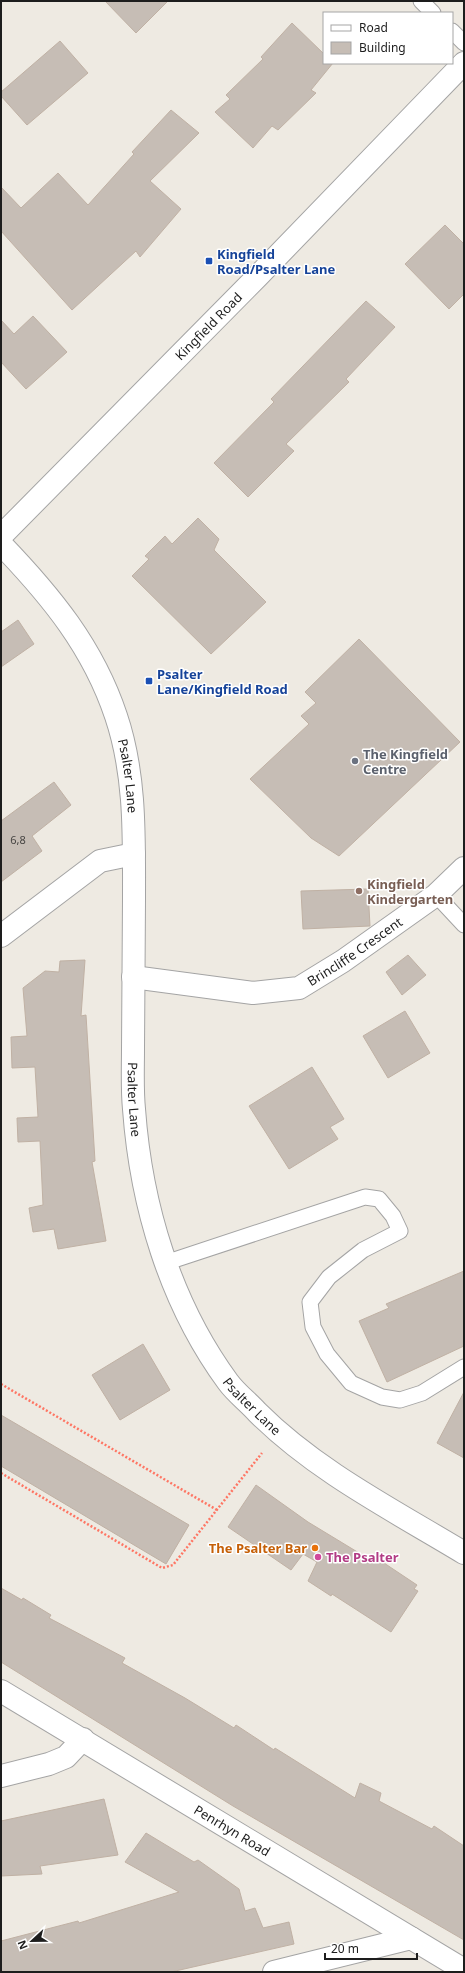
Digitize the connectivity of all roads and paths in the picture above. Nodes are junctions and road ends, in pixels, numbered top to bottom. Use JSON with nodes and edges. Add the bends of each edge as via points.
{"nodes":[{"id":1,"x":421,"y":1,"type":"edge"},
{"id":2,"x":432,"y":12,"type":"edge"},
{"id":3,"x":453,"y":32,"type":"edge"},
{"id":4,"x":464,"y":43,"type":"edge"},
{"id":5,"x":464,"y":63,"type":"edge"},
{"id":6,"x":1,"y":536,"type":"edge"},
{"id":7,"x":1,"y":544,"type":"edge"},
{"id":8,"x":134,"y":854,"type":"junction"},
{"id":9,"x":464,"y":868,"type":"edge"},
{"id":10,"x":436,"y":895,"type":"junction"},
{"id":11,"x":464,"y":925,"type":"edge"},
{"id":12,"x":1,"y":936,"type":"edge"},
{"id":13,"x":133,"y":977,"type":"junction"},
{"id":14,"x":165,"y":1263,"type":"junction"},
{"id":15,"x":464,"y":1368,"type":"edge"},
{"id":16,"x":1,"y":1384,"type":"edge"},
{"id":17,"x":278,"y":1432,"type":"junction"},
{"id":18,"x":1,"y":1473,"type":"edge"},
{"id":19,"x":216,"y":1510,"type":"junction"},
{"id":20,"x":464,"y":1552,"type":"edge"},
{"id":21,"x":1,"y":1691,"type":"edge"},
{"id":22,"x":83,"y":1739,"type":"junction"},
{"id":23,"x":1,"y":1776,"type":"edge"},
{"id":24,"x":411,"y":1938,"type":"junction"},
{"id":25,"x":464,"y":1970,"type":"edge"},
{"id":26,"x":274,"y":1972,"type":"edge"}],
"edges":[{"from":1,"to":2,"type":"lane"},
{"from":3,"to":4,"type":"lane"},
{"from":5,"to":6,"type":"street","name":"Kingfield Road"},
{"from":7,"to":8,"type":"street","name":"Psalter Lane","via":[[42,587],[58,608],[91,659],[106,691],[118,724],[130,783]]},
{"from":8,"to":12,"type":"street","via":[[100,861]]},
{"from":8,"to":13,"type":"street","name":"Psalter Lane"},
{"from":9,"to":10,"type":"street","name":"Brincliffe Crescent"},
{"from":10,"to":11,"type":"lane"},
{"from":10,"to":13,"type":"street","name":"Brincliffe Crescent","via":[[343,961],[299,988],[253,993]]},
{"from":13,"to":14,"type":"street","name":"Psalter Lane","via":[[134,1108],[144,1188]]},
{"from":14,"to":15,"type":"lane","via":[[365,1197],[379,1200],[393,1216],[400,1231],[363,1250],[329,1277],[310,1302],[313,1326],[327,1354],[351,1383],[382,1397],[400,1400],[422,1393]]},
{"from":14,"to":17,"type":"street","name":"Psalter Lane","via":[[193,1327],[230,1384]]},
{"from":16,"to":19,"type":"path"},
{"from":17,"to":19,"type":"path"},
{"from":17,"to":20,"type":"street","name":"Psalter Lane","via":[[344,1481]]},
{"from":18,"to":19,"type":"path","via":[[162,1568],[173,1565]]},
{"from":21,"to":22,"type":"street","name":"Penrhyn Road"},
{"from":22,"to":23,"type":"street","via":[[66,1757]]},
{"from":22,"to":24,"type":"street","name":"Penrhyn Road"},
{"from":24,"to":25,"type":"street","name":"Penrhyn Road"},
{"from":24,"to":26,"type":"street"}]}
